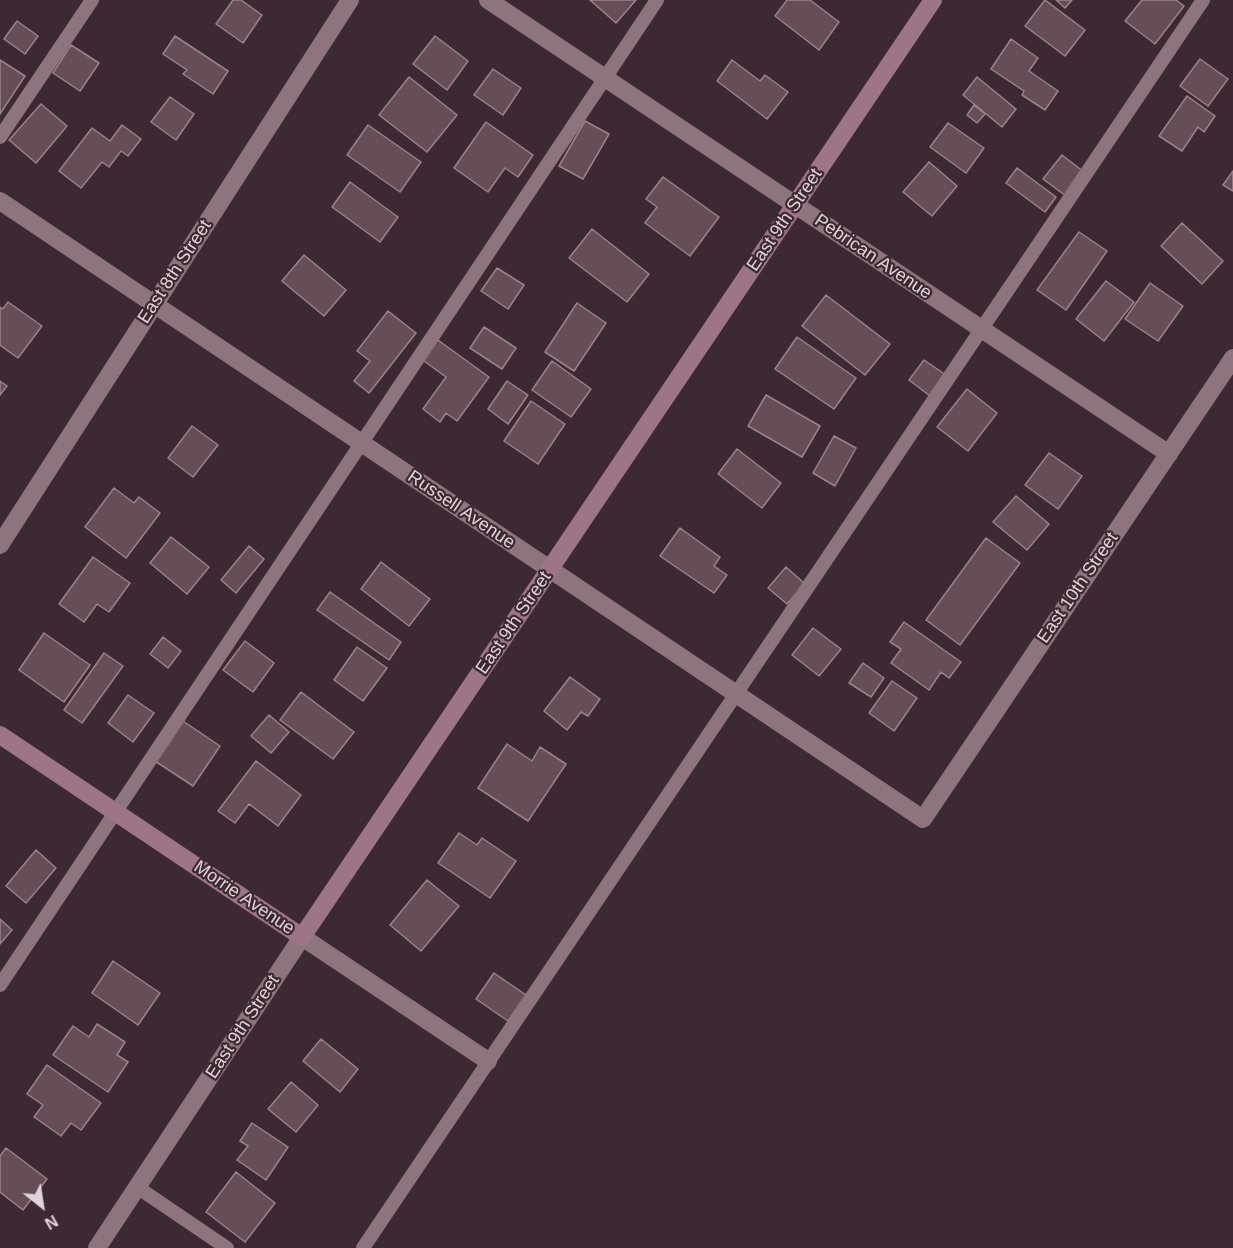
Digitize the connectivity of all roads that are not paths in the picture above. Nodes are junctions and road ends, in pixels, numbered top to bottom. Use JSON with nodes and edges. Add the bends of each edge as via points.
{"nodes":[{"id":1,"x":92,"y":0,"type":"edge"},
{"id":2,"x":350,"y":0,"type":"edge"},
{"id":3,"x":488,"y":0,"type":"edge"},
{"id":4,"x":657,"y":0,"type":"edge"},
{"id":5,"x":933,"y":0,"type":"edge"},
{"id":6,"x":1203,"y":0,"type":"edge"},
{"id":7,"x":605,"y":78,"type":"junction"},
{"id":8,"x":0,"y":137,"type":"edge"},
{"id":9,"x":0,"y":201,"type":"edge"},
{"id":10,"x":795,"y":205,"type":"junction"},
{"id":11,"x":154,"y":304,"type":"junction"},
{"id":12,"x":981,"y":329,"type":"junction"},
{"id":13,"x":1233,"y":358,"type":"edge"},
{"id":14,"x":361,"y":443,"type":"junction"},
{"id":15,"x":1168,"y":454,"type":"junction"},
{"id":16,"x":0,"y":544,"type":"edge"},
{"id":17,"x":550,"y":569,"type":"junction"},
{"id":18,"x":736,"y":693,"type":"junction"},
{"id":19,"x":0,"y":735,"type":"edge"},
{"id":20,"x":115,"y":812,"type":"junction"},
{"id":21,"x":923,"y":819,"type":"joint"},
{"id":22,"x":303,"y":937,"type":"junction"},
{"id":23,"x":0,"y":985,"type":"edge"},
{"id":24,"x":488,"y":1061,"type":"junction"},
{"id":25,"x":137,"y":1187,"type":"junction"},
{"id":26,"x":97,"y":1248,"type":"edge"},
{"id":27,"x":227,"y":1248,"type":"edge"},
{"id":28,"x":363,"y":1248,"type":"edge"}],
"edges":[{"from":1,"to":8,"type":"lane"},
{"from":2,"to":11,"type":"street","name":"East 8th Street"},
{"from":3,"to":7,"type":"street","name":"Pebrican Avenue"},
{"from":4,"to":7,"type":"lane"},
{"from":5,"to":10,"type":"street","name":"East 9th Street"},
{"from":6,"to":12,"type":"lane"},
{"from":7,"to":10,"type":"street","name":"Pebrican Avenue"},
{"from":7,"to":14,"type":"lane"},
{"from":9,"to":11,"type":"street","name":"Russell Avenue"},
{"from":10,"to":12,"type":"street","name":"Pebrican Avenue"},
{"from":10,"to":17,"type":"street","name":"East 9th Street"},
{"from":11,"to":14,"type":"street","name":"Russell Avenue"},
{"from":11,"to":16,"type":"street","name":"East 8th Street"},
{"from":12,"to":15,"type":"street","name":"Pebrican Avenue"},
{"from":12,"to":18,"type":"lane"},
{"from":13,"to":15,"type":"street","name":"East 10th Street"},
{"from":14,"to":17,"type":"street","name":"Russell Avenue"},
{"from":14,"to":20,"type":"lane"},
{"from":15,"to":21,"type":"street","name":"East 10th Street"},
{"from":17,"to":18,"type":"street","name":"Russell Avenue"},
{"from":17,"to":22,"type":"street","name":"East 9th Street"},
{"from":18,"to":21,"type":"street","name":"Russell Avenue"},
{"from":18,"to":24,"type":"lane"},
{"from":19,"to":20,"type":"street","name":"Morrie Avenue"},
{"from":20,"to":22,"type":"street","name":"Morrie Avenue"},
{"from":20,"to":23,"type":"lane"},
{"from":22,"to":24,"type":"street","name":"Morrie Avenue"},
{"from":22,"to":25,"type":"street","name":"East 9th Street"},
{"from":24,"to":28,"type":"lane"},
{"from":25,"to":26,"type":"street","name":"East 9th Street"},
{"from":25,"to":27,"type":"lane"}]}
